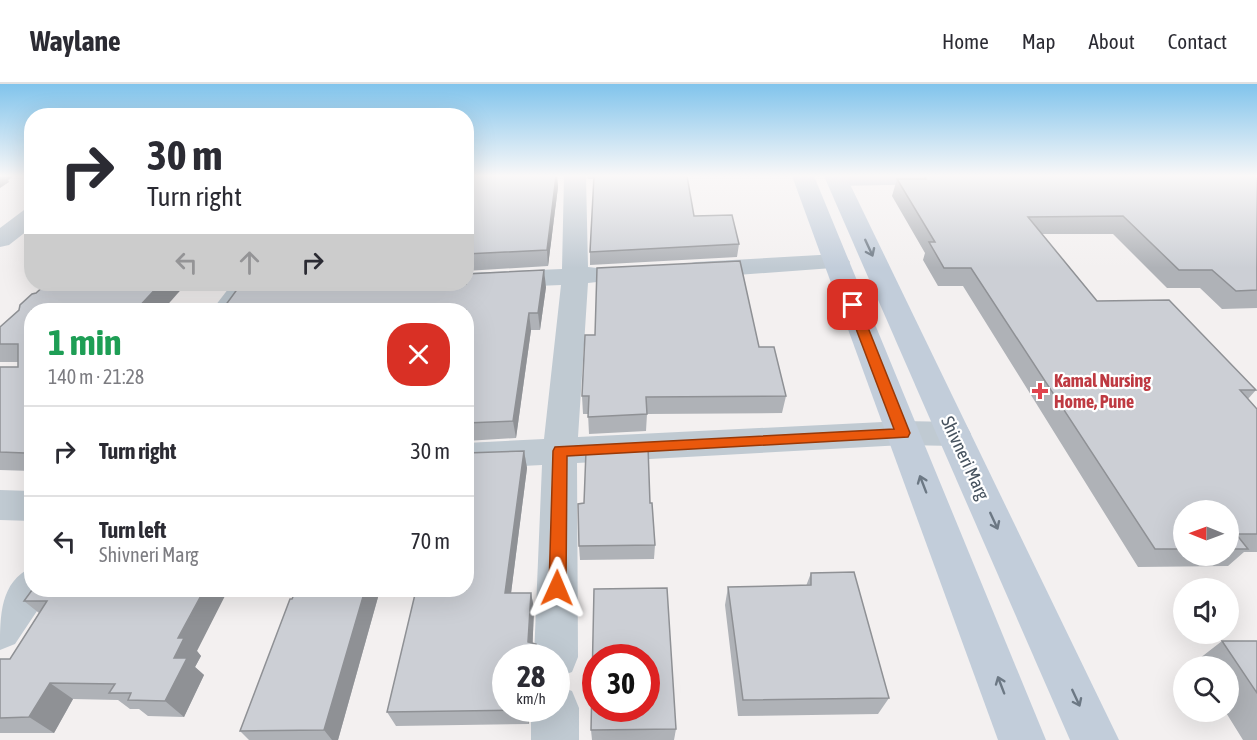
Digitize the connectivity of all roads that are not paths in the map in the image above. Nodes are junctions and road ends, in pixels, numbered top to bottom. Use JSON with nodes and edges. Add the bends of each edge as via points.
{"nodes":[{"id":1,"x":575,"y":207,"type":"edge"},
{"id":2,"x":815,"y":207,"type":"edge"},
{"id":3,"x":849,"y":207,"type":"edge"},
{"id":4,"x":24,"y":221,"type":"edge"},
{"id":5,"x":0,"y":240,"type":"edge"},
{"id":6,"x":837,"y":262,"type":"junction"},
{"id":7,"x":670,"y":271,"type":"edge"},
{"id":8,"x":622,"y":274,"type":"edge"},
{"id":9,"x":575,"y":276,"type":"junction"},
{"id":10,"x":474,"y":281,"type":"edge"},
{"id":11,"x":903,"y":433,"type":"junction"},
{"id":12,"x":954,"y":434,"type":"junction"},
{"id":13,"x":560,"y":451,"type":"junction"},
{"id":14,"x":474,"y":456,"type":"edge"},
{"id":15,"x":0,"y":505,"type":"edge"},
{"id":16,"x":24,"y":506,"type":"edge"},
{"id":17,"x":24,"y":596,"type":"edge"},
{"id":18,"x":0,"y":630,"type":"edge"},
{"id":19,"x":556,"y":644,"type":"edge"},
{"id":20,"x":555,"y":722,"type":"edge"},
{"id":21,"x":555,"y":740,"type":"edge"},
{"id":22,"x":1022,"y":740,"type":"edge"},
{"id":23,"x":1095,"y":740,"type":"edge"}],
"edges":[{"from":1,"to":9,"type":"street"},
{"from":2,"to":6,"type":"main road"},
{"from":3,"to":12,"type":"main road","name":"Shivneri Marg","one_way":true},
{"from":4,"to":5,"type":"street"},
{"from":6,"to":7,"type":"street"},
{"from":6,"to":11,"type":"main road"},
{"from":8,"to":9,"type":"street"},
{"from":9,"to":10,"type":"street"},
{"from":9,"to":13,"type":"street"},
{"from":11,"to":12,"type":"street"},
{"from":11,"to":13,"type":"street"},
{"from":22,"to":11,"type":"main road","one_way":true},
{"from":12,"to":23,"type":"main road","name":"Shivneri Marg","one_way":true},
{"from":13,"to":14,"type":"street"},
{"from":13,"to":19,"type":"street"},
{"from":15,"to":16,"type":"street"},
{"from":17,"to":18,"type":"street"},
{"from":20,"to":21,"type":"street"}]}
